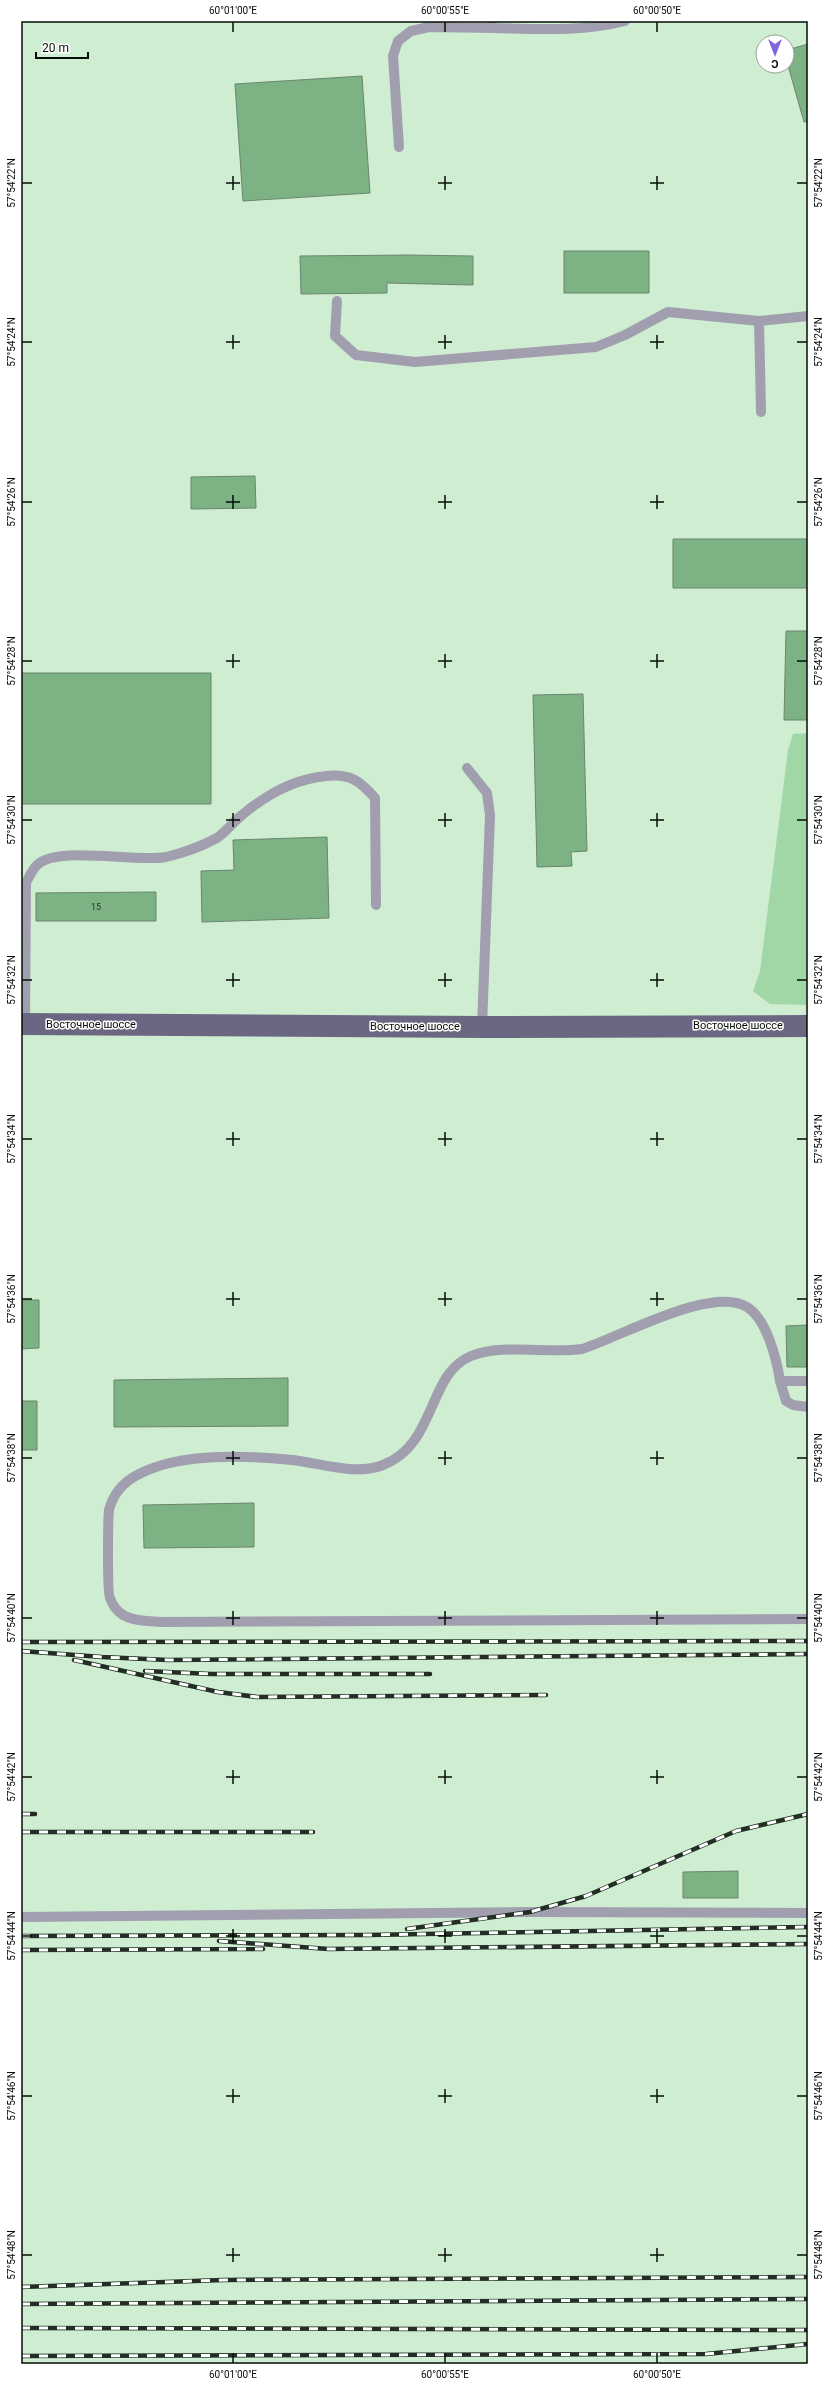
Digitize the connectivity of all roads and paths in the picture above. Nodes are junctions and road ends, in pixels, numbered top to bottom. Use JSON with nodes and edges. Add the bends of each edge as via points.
{"nodes":[{"id":1,"x":625,"y":21,"type":"edge"},
{"id":2,"x":492,"y":24,"type":"edge"},
{"id":3,"x":399,"y":147,"type":"dead end"},
{"id":4,"x":337,"y":301,"type":"dead end"},
{"id":5,"x":808,"y":316,"type":"edge"},
{"id":6,"x":759,"y":321,"type":"junction"},
{"id":7,"x":761,"y":412,"type":"dead end"},
{"id":8,"x":467,"y":768,"type":"dead end"},
{"id":9,"x":24,"y":880,"type":"edge"},
{"id":10,"x":376,"y":905,"type":"dead end"},
{"id":11,"x":23,"y":1024,"type":"edge"},
{"id":12,"x":808,"y":1026,"type":"edge"},
{"id":13,"x":482,"y":1027,"type":"junction"},
{"id":14,"x":780,"y":1381,"type":"junction"},
{"id":15,"x":808,"y":1381,"type":"edge"},
{"id":16,"x":808,"y":1407,"type":"edge"},
{"id":17,"x":808,"y":1619,"type":"edge"},
{"id":18,"x":808,"y":1913,"type":"edge"},
{"id":19,"x":21,"y":1918,"type":"edge"}],
"edges":[{"from":1,"to":2,"type":"lane","via":[[596,28]]},
{"from":2,"to":3,"type":"lane","via":[[429,27],[411,31],[398,41],[393,56]]},
{"from":4,"to":6,"type":"lane","via":[[335,336],[356,355],[415,362],[596,347],[668,312]]},
{"from":5,"to":6,"type":"lane"},
{"from":6,"to":7,"type":"lane"},
{"from":8,"to":13,"type":"lane","via":[[487,793],[490,815]]},
{"from":9,"to":10,"type":"lane","via":[[38,864],[51,857],[165,857],[192,849],[218,837],[270,794],[296,782],[326,776],[349,776],[364,786],[375,798]]},
{"from":9,"to":11,"type":"lane"},
{"from":11,"to":13,"type":"main road","name":"Восточное шоссе"},
{"from":12,"to":13,"type":"main road","name":"Восточное шоссе"},
{"from":14,"to":15,"type":"lane"},
{"from":14,"to":16,"type":"lane","via":[[786,1401],[793,1406]]},
{"from":14,"to":17,"type":"lane","via":[[775,1356],[759,1320],[747,1307],[716,1302],[693,1306],[582,1349],[484,1352],[456,1364],[409,1449],[381,1466],[359,1469],[293,1460],[217,1458],[163,1465],[129,1479],[117,1492],[109,1509],[109,1597],[123,1615],[138,1620],[160,1622]]},
{"from":18,"to":19,"type":"lane","via":[[530,1912]]}]}
